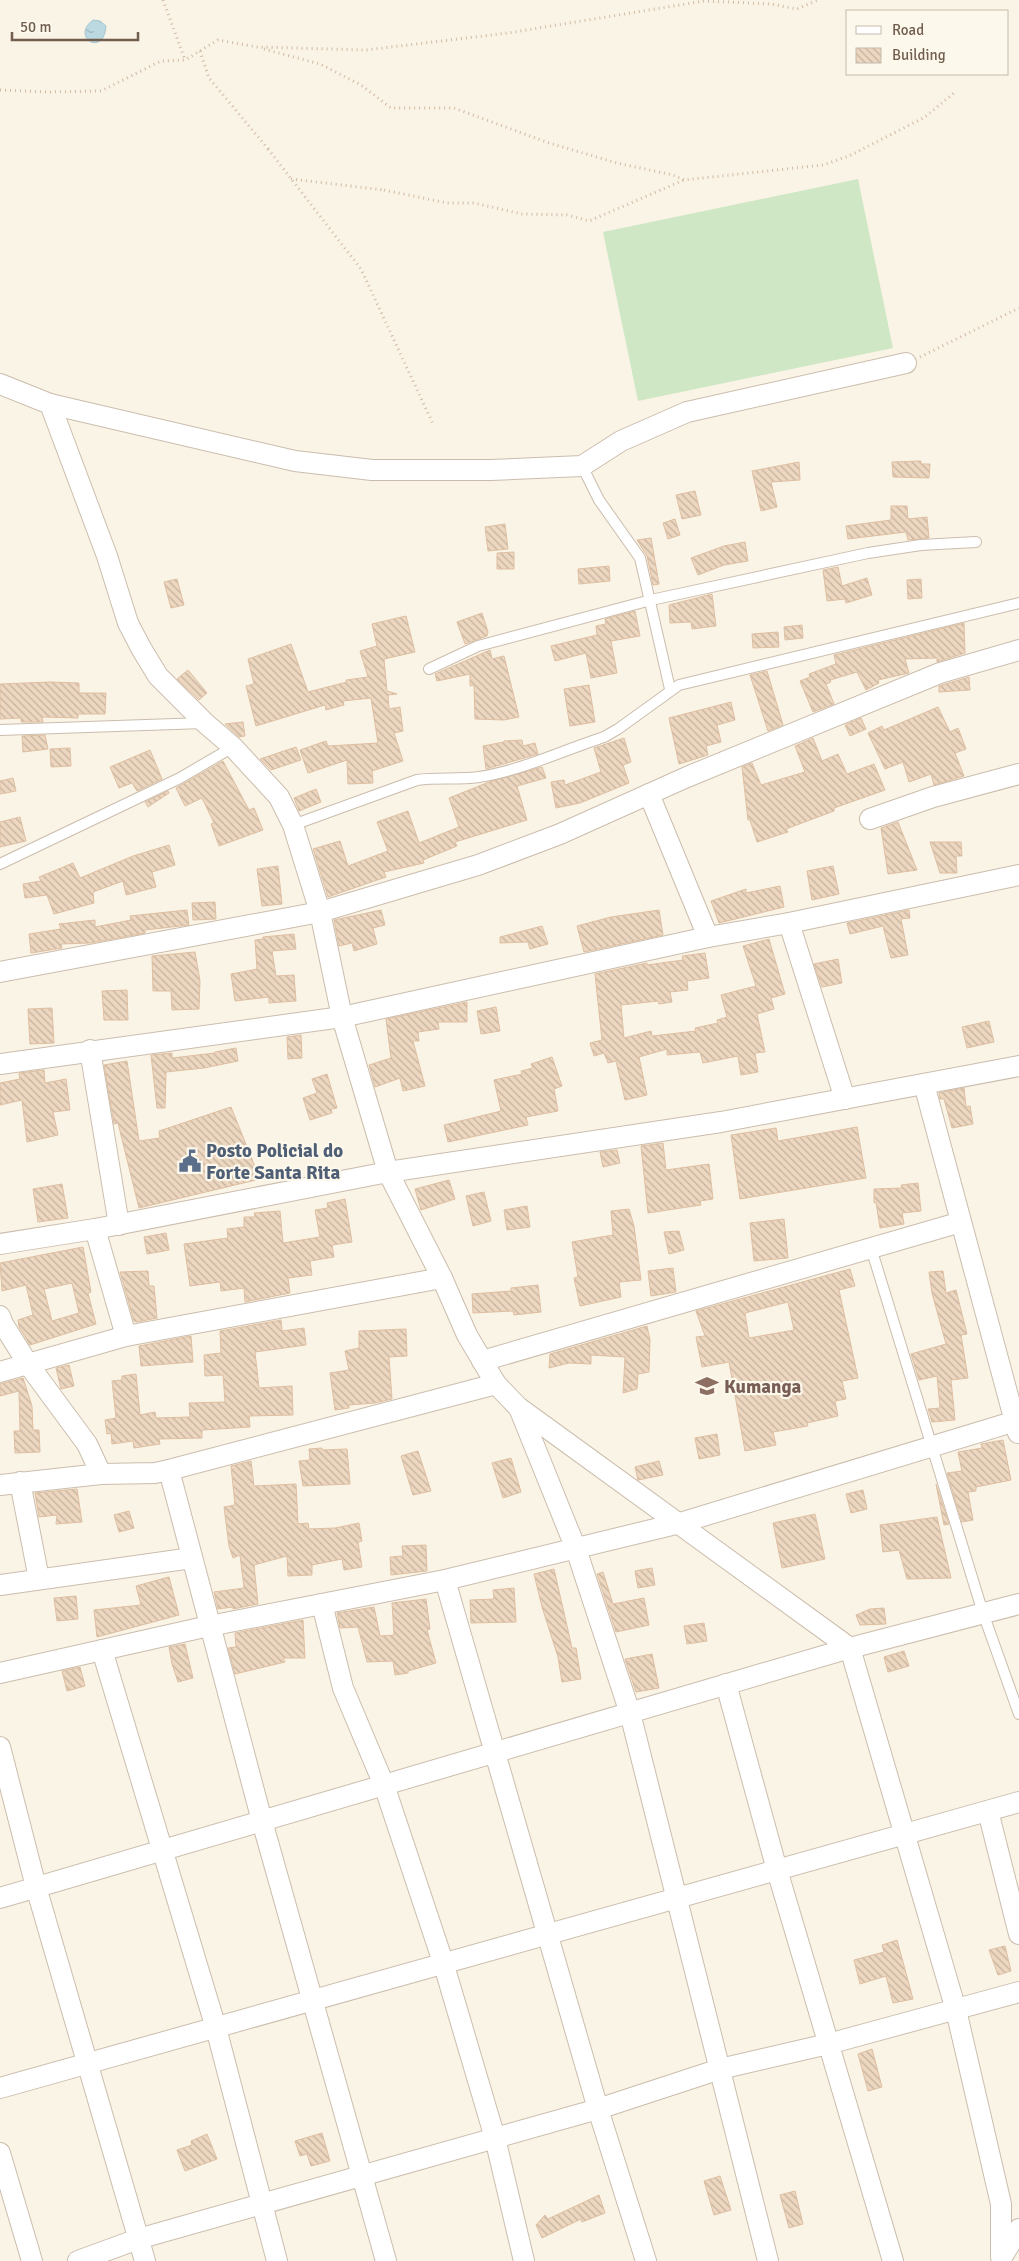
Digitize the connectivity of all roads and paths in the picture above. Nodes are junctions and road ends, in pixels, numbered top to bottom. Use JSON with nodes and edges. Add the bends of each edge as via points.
{"nodes":[{"id":1,"x":163,"y":0,"type":"edge"},
{"id":2,"x":818,"y":0,"type":"edge"},
{"id":3,"x":257,"y":47,"type":"junction"},
{"id":4,"x":200,"y":51,"type":"junction"},
{"id":5,"x":185,"y":60,"type":"junction"},
{"id":6,"x":0,"y":90,"type":"edge"},
{"id":7,"x":954,"y":93,"type":"dead end"},
{"id":8,"x":268,"y":149,"type":"junction"},
{"id":9,"x":274,"y":155,"type":"dead end"},
{"id":10,"x":291,"y":179,"type":"junction"},
{"id":11,"x":684,"y":180,"type":"junction"},
{"id":12,"x":384,"y":190,"type":"junction"},
{"id":13,"x":392,"y":191,"type":"dead end"},
{"id":14,"x":1019,"y":308,"type":"edge"},
{"id":15,"x":906,"y":364,"type":"joint"},
{"id":16,"x":0,"y":384,"type":"edge"},
{"id":17,"x":50,"y":404,"type":"junction"},
{"id":18,"x":433,"y":424,"type":"dead end"},
{"id":19,"x":582,"y":466,"type":"junction"},
{"id":20,"x":976,"y":542,"type":"dead end"},
{"id":21,"x":651,"y":600,"type":"junction"},
{"id":22,"x":1019,"y":603,"type":"edge"},
{"id":23,"x":1019,"y":650,"type":"edge"},
{"id":24,"x":429,"y":669,"type":"dead end"},
{"id":25,"x":670,"y":690,"type":"junction"},
{"id":26,"x":205,"y":723,"type":"junction"},
{"id":27,"x":0,"y":730,"type":"edge"},
{"id":28,"x":233,"y":747,"type":"junction"},
{"id":29,"x":1019,"y":774,"type":"edge"},
{"id":30,"x":649,"y":794,"type":"junction"},
{"id":31,"x":870,"y":819,"type":"dead end"},
{"id":32,"x":293,"y":825,"type":"junction"},
{"id":33,"x":0,"y":864,"type":"edge"},
{"id":34,"x":1019,"y":875,"type":"edge"},
{"id":35,"x":320,"y":912,"type":"junction"},
{"id":36,"x":789,"y":923,"type":"junction"},
{"id":37,"x":708,"y":937,"type":"junction"},
{"id":38,"x":0,"y":972,"type":"edge"},
{"id":39,"x":342,"y":1017,"type":"junction"},
{"id":40,"x":90,"y":1050,"type":"junction"},
{"id":41,"x":0,"y":1064,"type":"edge"},
{"id":42,"x":1019,"y":1066,"type":"edge"},
{"id":43,"x":924,"y":1084,"type":"junction"},
{"id":44,"x":845,"y":1099,"type":"junction"},
{"id":45,"x":388,"y":1172,"type":"junction"},
{"id":46,"x":961,"y":1222,"type":"junction"},
{"id":47,"x":119,"y":1225,"type":"junction"},
{"id":48,"x":95,"y":1229,"type":"junction"},
{"id":49,"x":0,"y":1244,"type":"edge"},
{"id":50,"x":872,"y":1248,"type":"junction"},
{"id":51,"x":442,"y":1278,"type":"junction"},
{"id":52,"x":0,"y":1316,"type":"edge"},
{"id":53,"x":126,"y":1336,"type":"junction"},
{"id":54,"x":482,"y":1361,"type":"junction"},
{"id":55,"x":28,"y":1364,"type":"junction"},
{"id":56,"x":0,"y":1372,"type":"edge"},
{"id":57,"x":496,"y":1384,"type":"junction"},
{"id":58,"x":518,"y":1407,"type":"junction"},
{"id":59,"x":1018,"y":1426,"type":"edge"},
{"id":60,"x":931,"y":1447,"type":"junction"},
{"id":61,"x":169,"y":1470,"type":"junction"},
{"id":62,"x":100,"y":1474,"type":"junction"},
{"id":63,"x":20,"y":1482,"type":"junction"},
{"id":64,"x":0,"y":1485,"type":"edge"},
{"id":65,"x":680,"y":1524,"type":"junction"},
{"id":66,"x":576,"y":1549,"type":"junction"},
{"id":67,"x":192,"y":1558,"type":"junction"},
{"id":68,"x":39,"y":1579,"type":"junction"},
{"id":69,"x":445,"y":1580,"type":"junction"},
{"id":70,"x":0,"y":1585,"type":"edge"},
{"id":71,"x":322,"y":1604,"type":"junction"},
{"id":72,"x":1019,"y":1604,"type":"edge"},
{"id":73,"x":983,"y":1613,"type":"junction"},
{"id":74,"x":209,"y":1626,"type":"junction"},
{"id":75,"x":850,"y":1648,"type":"junction"},
{"id":76,"x":102,"y":1650,"type":"junction"},
{"id":77,"x":0,"y":1673,"type":"edge"},
{"id":78,"x":726,"y":1684,"type":"junction"},
{"id":79,"x":630,"y":1713,"type":"junction"},
{"id":80,"x":1019,"y":1714,"type":"edge"},
{"id":81,"x":0,"y":1746,"type":"edge"},
{"id":82,"x":496,"y":1752,"type":"junction"},
{"id":83,"x":384,"y":1785,"type":"junction"},
{"id":84,"x":1019,"y":1802,"type":"edge"},
{"id":85,"x":988,"y":1811,"type":"junction"},
{"id":86,"x":262,"y":1821,"type":"junction"},
{"id":87,"x":904,"y":1834,"type":"junction"},
{"id":88,"x":164,"y":1850,"type":"junction"},
{"id":89,"x":777,"y":1870,"type":"junction"},
{"id":90,"x":36,"y":1887,"type":"junction"},
{"id":91,"x":0,"y":1898,"type":"edge"},
{"id":92,"x":676,"y":1898,"type":"junction"},
{"id":93,"x":548,"y":1934,"type":"junction"},
{"id":94,"x":1019,"y":1934,"type":"edge"},
{"id":95,"x":443,"y":1962,"type":"junction"},
{"id":96,"x":1019,"y":1992,"type":"edge"},
{"id":97,"x":314,"y":2002,"type":"junction"},
{"id":98,"x":956,"y":2010,"type":"junction"},
{"id":99,"x":216,"y":2028,"type":"junction"},
{"id":100,"x":828,"y":2044,"type":"junction"},
{"id":101,"x":87,"y":2064,"type":"junction"},
{"id":102,"x":720,"y":2069,"type":"junction"},
{"id":103,"x":0,"y":2088,"type":"edge"},
{"id":104,"x":598,"y":2109,"type":"junction"},
{"id":105,"x":495,"y":2138,"type":"junction"},
{"id":106,"x":0,"y":2153,"type":"edge"},
{"id":107,"x":363,"y":2175,"type":"junction"},
{"id":108,"x":262,"y":2205,"type":"junction"},
{"id":109,"x":1019,"y":2229,"type":"edge"},
{"id":110,"x":138,"y":2239,"type":"junction"},
{"id":111,"x":999,"y":2260,"type":"edge"},
{"id":112,"x":32,"y":2261,"type":"edge"},
{"id":113,"x":78,"y":2261,"type":"edge"},
{"id":114,"x":145,"y":2261,"type":"edge"},
{"id":115,"x":277,"y":2261,"type":"edge"},
{"id":116,"x":386,"y":2261,"type":"edge"},
{"id":117,"x":524,"y":2261,"type":"edge"},
{"id":118,"x":646,"y":2261,"type":"edge"},
{"id":119,"x":768,"y":2261,"type":"edge"},
{"id":120,"x":893,"y":2261,"type":"edge"}],
"edges":[{"from":1,"to":5,"type":"path"},
{"from":2,"to":3,"type":"path","via":[[797,9],[771,4],[704,1],[508,33],[366,50]]},
{"from":3,"to":4,"type":"path","via":[[218,40]]},
{"from":3,"to":11,"type":"path","via":[[320,64],[361,85],[391,108],[454,108],[550,143]]},
{"from":4,"to":5,"type":"path"},
{"from":4,"to":8,"type":"path","via":[[210,78]]},
{"from":5,"to":6,"type":"path","via":[[161,61],[100,90]]},
{"from":7,"to":11,"type":"path","via":[[925,117],[849,156],[823,165]]},
{"from":8,"to":9,"type":"path"},
{"from":8,"to":10,"type":"path"},
{"from":10,"to":12,"type":"path"},
{"from":10,"to":18,"type":"path","via":[[361,269]]},
{"from":11,"to":12,"type":"path","via":[[589,221],[567,215],[522,214],[474,203],[447,203]]},
{"from":12,"to":13,"type":"path"},
{"from":14,"to":15,"type":"path"},
{"from":15,"to":19,"type":"street","via":[[686,412],[621,441]]},
{"from":16,"to":17,"type":"street"},
{"from":17,"to":19,"type":"street","via":[[332,467],[491,470]]},
{"from":17,"to":26,"type":"street","via":[[107,556],[128,623],[158,676]]},
{"from":19,"to":21,"type":"lane","via":[[598,500],[640,558]]},
{"from":20,"to":21,"type":"lane","via":[[868,552]]},
{"from":21,"to":24,"type":"lane","via":[[478,646]]},
{"from":21,"to":25,"type":"lane"},
{"from":22,"to":25,"type":"lane"},
{"from":23,"to":30,"type":"street","via":[[940,673]]},
{"from":25,"to":32,"type":"lane","via":[[604,737],[496,774],[417,780]]},
{"from":26,"to":27,"type":"lane"},
{"from":26,"to":28,"type":"street"},
{"from":28,"to":32,"type":"street","via":[[279,797]]},
{"from":28,"to":33,"type":"lane","via":[[180,778]]},
{"from":29,"to":31,"type":"street","via":[[933,797]]},
{"from":30,"to":35,"type":"street","via":[[560,834],[478,865]]},
{"from":30,"to":37,"type":"street"},
{"from":32,"to":35,"type":"street"},
{"from":34,"to":36,"type":"street"},
{"from":35,"to":38,"type":"street"},
{"from":35,"to":39,"type":"street"},
{"from":36,"to":37,"type":"street"},
{"from":36,"to":44,"type":"street"},
{"from":37,"to":39,"type":"street"},
{"from":39,"to":40,"type":"street"},
{"from":39,"to":45,"type":"street"},
{"from":40,"to":41,"type":"street"},
{"from":40,"to":47,"type":"street"},
{"from":42,"to":43,"type":"street"},
{"from":43,"to":44,"type":"street"},
{"from":43,"to":46,"type":"street"},
{"from":44,"to":45,"type":"street","via":[[720,1122]]},
{"from":45,"to":47,"type":"street"},
{"from":45,"to":51,"type":"street"},
{"from":46,"to":50,"type":"street"},
{"from":46,"to":59,"type":"street"},
{"from":47,"to":48,"type":"street"},
{"from":48,"to":49,"type":"street"},
{"from":48,"to":53,"type":"street"},
{"from":50,"to":54,"type":"street"},
{"from":50,"to":60,"type":"lane"},
{"from":51,"to":53,"type":"street"},
{"from":51,"to":54,"type":"street"},
{"from":52,"to":55,"type":"street"},
{"from":53,"to":55,"type":"street"},
{"from":54,"to":57,"type":"street"},
{"from":55,"to":56,"type":"street"},
{"from":55,"to":62,"type":"street","via":[[87,1444]]},
{"from":57,"to":58,"type":"street"},
{"from":57,"to":61,"type":"street"},
{"from":58,"to":65,"type":"street"},
{"from":58,"to":66,"type":"street"},
{"from":59,"to":60,"type":"street"},
{"from":60,"to":65,"type":"street"},
{"from":60,"to":73,"type":"lane"},
{"from":61,"to":62,"type":"street"},
{"from":61,"to":67,"type":"street"},
{"from":62,"to":63,"type":"street"},
{"from":63,"to":64,"type":"street"},
{"from":63,"to":68,"type":"street"},
{"from":65,"to":66,"type":"street"},
{"from":65,"to":75,"type":"street"},
{"from":66,"to":69,"type":"street"},
{"from":66,"to":79,"type":"street"},
{"from":67,"to":68,"type":"street"},
{"from":67,"to":74,"type":"street"},
{"from":68,"to":70,"type":"street"},
{"from":69,"to":71,"type":"street"},
{"from":69,"to":82,"type":"street"},
{"from":71,"to":74,"type":"street"},
{"from":71,"to":83,"type":"street","via":[[343,1688]]},
{"from":72,"to":73,"type":"street"},
{"from":73,"to":75,"type":"street"},
{"from":73,"to":80,"type":"lane"},
{"from":74,"to":76,"type":"street"},
{"from":74,"to":86,"type":"street"},
{"from":75,"to":78,"type":"street"},
{"from":75,"to":87,"type":"street"},
{"from":76,"to":77,"type":"street"},
{"from":76,"to":88,"type":"street"},
{"from":78,"to":79,"type":"street"},
{"from":78,"to":89,"type":"street"},
{"from":79,"to":82,"type":"street"},
{"from":79,"to":92,"type":"street"},
{"from":81,"to":90,"type":"street"},
{"from":82,"to":83,"type":"street"},
{"from":82,"to":93,"type":"street"},
{"from":83,"to":86,"type":"street"},
{"from":83,"to":95,"type":"street"},
{"from":84,"to":85,"type":"street"},
{"from":85,"to":87,"type":"street"},
{"from":85,"to":94,"type":"street"},
{"from":86,"to":88,"type":"street"},
{"from":86,"to":97,"type":"street"},
{"from":87,"to":89,"type":"street"},
{"from":87,"to":98,"type":"street"},
{"from":88,"to":90,"type":"street"},
{"from":88,"to":99,"type":"street"},
{"from":89,"to":92,"type":"street"},
{"from":89,"to":100,"type":"street"},
{"from":90,"to":91,"type":"street"},
{"from":90,"to":101,"type":"street"},
{"from":92,"to":93,"type":"street"},
{"from":92,"to":102,"type":"street"},
{"from":93,"to":95,"type":"street"},
{"from":93,"to":104,"type":"street"},
{"from":95,"to":97,"type":"street"},
{"from":95,"to":105,"type":"street"},
{"from":96,"to":98,"type":"street"},
{"from":97,"to":99,"type":"street"},
{"from":97,"to":107,"type":"street"},
{"from":98,"to":100,"type":"street"},
{"from":98,"to":111,"type":"street","via":[[1001,2204]]},
{"from":99,"to":101,"type":"street"},
{"from":99,"to":108,"type":"street"},
{"from":100,"to":102,"type":"street"},
{"from":100,"to":120,"type":"street"},
{"from":101,"to":103,"type":"street"},
{"from":101,"to":110,"type":"street"},
{"from":102,"to":104,"type":"street"},
{"from":102,"to":119,"type":"street"},
{"from":104,"to":105,"type":"street"},
{"from":104,"to":118,"type":"street"},
{"from":105,"to":107,"type":"street"},
{"from":105,"to":117,"type":"street"},
{"from":106,"to":112,"type":"street"},
{"from":107,"to":108,"type":"street"},
{"from":107,"to":116,"type":"street"},
{"from":108,"to":110,"type":"street"},
{"from":108,"to":115,"type":"street"},
{"from":109,"to":111,"type":"street"},
{"from":110,"to":113,"type":"street"},
{"from":110,"to":114,"type":"street"}]}
